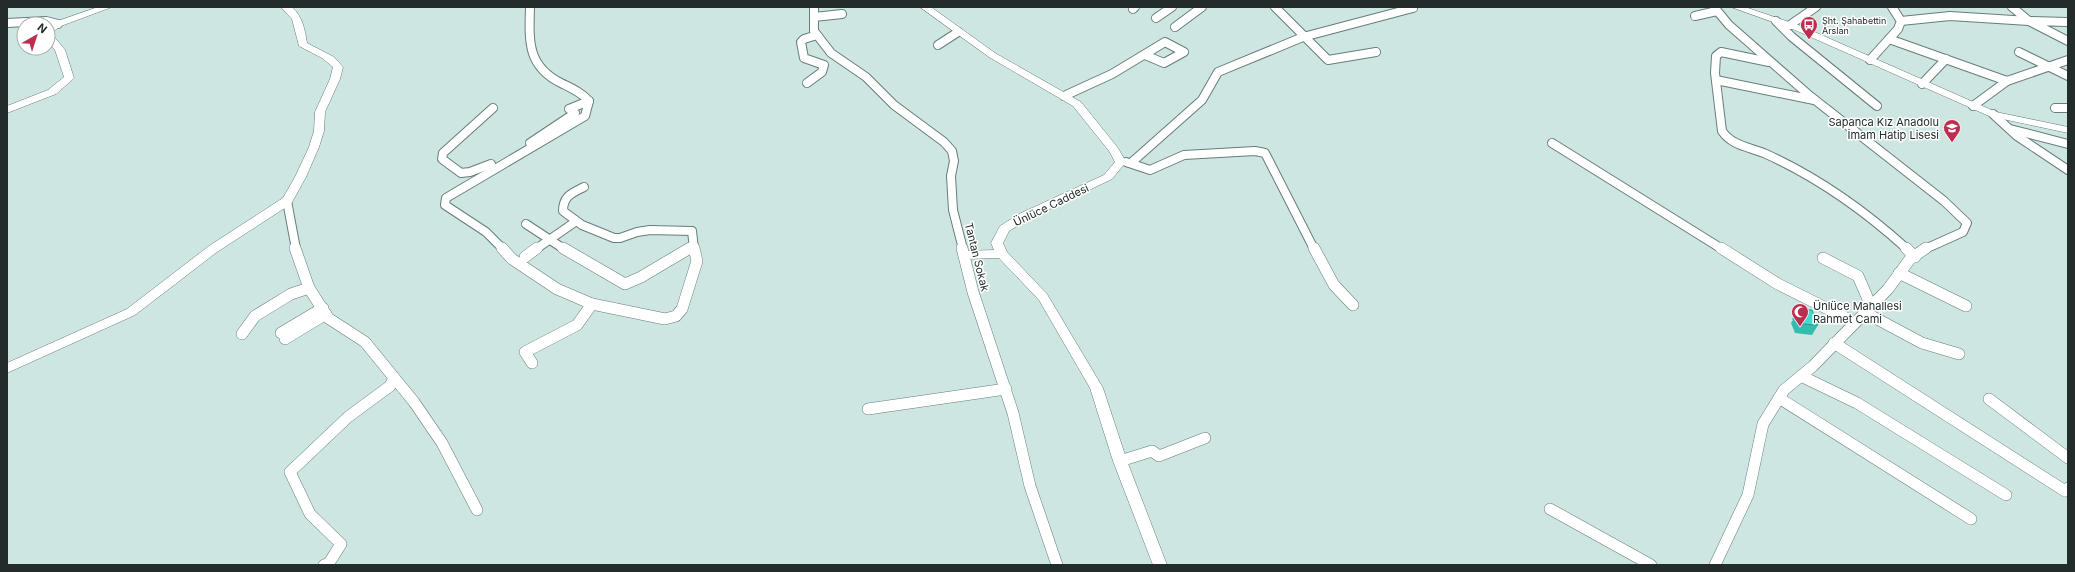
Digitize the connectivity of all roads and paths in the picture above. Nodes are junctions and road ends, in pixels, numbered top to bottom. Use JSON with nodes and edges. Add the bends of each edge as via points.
{"nodes":[{"id":1,"x":107,"y":7,"type":"edge"},
{"id":2,"x":286,"y":7,"type":"edge"},
{"id":3,"x":530,"y":7,"type":"edge"},
{"id":4,"x":925,"y":7,"type":"edge"},
{"id":5,"x":1172,"y":7,"type":"edge"},
{"id":6,"x":1202,"y":7,"type":"edge"},
{"id":7,"x":1275,"y":7,"type":"edge"},
{"id":8,"x":1736,"y":7,"type":"edge"},
{"id":9,"x":1816,"y":7,"type":"edge"},
{"id":10,"x":1892,"y":7,"type":"edge"},
{"id":11,"x":1934,"y":7,"type":"edge"},
{"id":12,"x":1972,"y":7,"type":"edge"},
{"id":13,"x":2012,"y":7,"type":"edge"},
{"id":14,"x":1413,"y":8,"type":"dead end"},
{"id":15,"x":1715,"y":9,"type":"edge"},
{"id":16,"x":814,"y":12,"type":"edge"},
{"id":17,"x":842,"y":14,"type":"dead end"},
{"id":18,"x":1942,"y":15,"type":"junction"},
{"id":19,"x":1695,"y":16,"type":"dead end"},
{"id":20,"x":1981,"y":17,"type":"junction"},
{"id":21,"x":1156,"y":18,"type":"dead end"},
{"id":22,"x":1776,"y":20,"type":"junction"},
{"id":23,"x":1901,"y":21,"type":"junction"},
{"id":24,"x":2029,"y":21,"type":"junction"},
{"id":25,"x":2067,"y":22,"type":"dead end"},
{"id":26,"x":7,"y":23,"type":"edge"},
{"id":27,"x":58,"y":24,"type":"joint"},
{"id":28,"x":1790,"y":25,"type":"junction"},
{"id":29,"x":1175,"y":27,"type":"dead end"},
{"id":30,"x":958,"y":32,"type":"junction"},
{"id":31,"x":817,"y":35,"type":"junction"},
{"id":32,"x":1303,"y":37,"type":"junction"},
{"id":33,"x":1889,"y":38,"type":"junction"},
{"id":34,"x":2068,"y":41,"type":"edge"},
{"id":35,"x":56,"y":45,"type":"edge"},
{"id":36,"x":938,"y":45,"type":"dead end"},
{"id":37,"x":1376,"y":52,"type":"dead end"},
{"id":38,"x":2019,"y":52,"type":"dead end"},
{"id":39,"x":1145,"y":55,"type":"dead end"},
{"id":40,"x":840,"y":58,"type":"junction"},
{"id":41,"x":1946,"y":59,"type":"junction"},
{"id":42,"x":1870,"y":60,"type":"junction"},
{"id":43,"x":2068,"y":60,"type":"edge"},
{"id":44,"x":1770,"y":62,"type":"junction"},
{"id":45,"x":824,"y":65,"type":"junction"},
{"id":46,"x":2049,"y":67,"type":"junction"},
{"id":47,"x":2068,"y":76,"type":"edge"},
{"id":48,"x":1716,"y":80,"type":"junction"},
{"id":49,"x":2007,"y":81,"type":"junction"},
{"id":50,"x":808,"y":82,"type":"dead end"},
{"id":51,"x":1922,"y":84,"type":"junction"},
{"id":52,"x":1064,"y":96,"type":"junction"},
{"id":53,"x":1815,"y":100,"type":"junction"},
{"id":54,"x":588,"y":101,"type":"junction"},
{"id":55,"x":1877,"y":106,"type":"dead end"},
{"id":56,"x":1973,"y":106,"type":"junction"},
{"id":57,"x":493,"y":108,"type":"dead end"},
{"id":58,"x":2055,"y":108,"type":"dead end"},
{"id":59,"x":2068,"y":108,"type":"edge"},
{"id":60,"x":7,"y":110,"type":"edge"},
{"id":61,"x":1993,"y":114,"type":"junction"},
{"id":62,"x":2008,"y":128,"type":"junction"},
{"id":63,"x":2068,"y":130,"type":"edge"},
{"id":64,"x":1552,"y":143,"type":"dead end"},
{"id":65,"x":2068,"y":144,"type":"edge"},
{"id":66,"x":1126,"y":162,"type":"junction"},
{"id":67,"x":2068,"y":170,"type":"edge"},
{"id":68,"x":584,"y":187,"type":"dead end"},
{"id":69,"x":287,"y":201,"type":"junction"},
{"id":70,"x":575,"y":222,"type":"junction"},
{"id":71,"x":526,"y":224,"type":"dead end"},
{"id":72,"x":550,"y":240,"type":"junction"},
{"id":73,"x":694,"y":246,"type":"junction"},
{"id":74,"x":1002,"y":254,"type":"junction"},
{"id":75,"x":964,"y":255,"type":"junction"},
{"id":76,"x":525,"y":257,"type":"dead end"},
{"id":77,"x":1915,"y":257,"type":"junction"},
{"id":78,"x":1823,"y":258,"type":"dead end"},
{"id":79,"x":1900,"y":273,"type":"junction"},
{"id":80,"x":309,"y":288,"type":"junction"},
{"id":81,"x":592,"y":304,"type":"junction"},
{"id":82,"x":1353,"y":305,"type":"dead end"},
{"id":83,"x":1966,"y":306,"type":"dead end"},
{"id":84,"x":1868,"y":309,"type":"junction"},
{"id":85,"x":324,"y":311,"type":"junction"},
{"id":86,"x":1854,"y":322,"type":"junction"},
{"id":87,"x":242,"y":334,"type":"dead end"},
{"id":88,"x":283,"y":336,"type":"dead end"},
{"id":89,"x":1834,"y":343,"type":"junction"},
{"id":90,"x":1959,"y":354,"type":"dead end"},
{"id":91,"x":532,"y":363,"type":"dead end"},
{"id":92,"x":7,"y":368,"type":"edge"},
{"id":93,"x":1801,"y":376,"type":"junction"},
{"id":94,"x":394,"y":378,"type":"junction"},
{"id":95,"x":1006,"y":389,"type":"junction"},
{"id":96,"x":1779,"y":398,"type":"junction"},
{"id":97,"x":1989,"y":398,"type":"dead end"},
{"id":98,"x":868,"y":409,"type":"dead end"},
{"id":99,"x":1205,"y":438,"type":"dead end"},
{"id":100,"x":2068,"y":458,"type":"edge"},
{"id":101,"x":1120,"y":461,"type":"junction"},
{"id":102,"x":2068,"y":488,"type":"edge"},
{"id":103,"x":2006,"y":495,"type":"dead end"},
{"id":104,"x":1550,"y":509,"type":"dead end"},
{"id":105,"x":477,"y":510,"type":"dead end"},
{"id":106,"x":1971,"y":519,"type":"dead end"},
{"id":107,"x":324,"y":565,"type":"edge"},
{"id":108,"x":1057,"y":565,"type":"edge"},
{"id":109,"x":1160,"y":565,"type":"edge"},
{"id":110,"x":1651,"y":565,"type":"edge"},
{"id":111,"x":1715,"y":565,"type":"edge"}],
"edges":[{"from":1,"to":27,"type":"street"},
{"from":2,"to":69,"type":"street","via":[[294,14],[302,32],[302,44],[333,59],[338,67],[337,78],[320,113],[319,131]]},
{"from":3,"to":54,"type":"street","via":[[528,35],[538,68],[549,78],[582,92]]},
{"from":4,"to":30,"type":"street"},
{"from":5,"to":21,"type":"street"},
{"from":6,"to":29,"type":"street"},
{"from":7,"to":32,"type":"street"},
{"from":8,"to":22,"type":"street"},
{"from":9,"to":28,"type":"street"},
{"from":10,"to":23,"type":"street"},
{"from":11,"to":18,"type":"street"},
{"from":12,"to":20,"type":"street"},
{"from":13,"to":24,"type":"street"},
{"from":14,"to":32,"type":"street"},
{"from":15,"to":19,"type":"street"},
{"from":15,"to":44,"type":"street"},
{"from":16,"to":17,"type":"street"},
{"from":16,"to":31,"type":"street","name":"Tantan Sokak","via":[[814,31]]},
{"from":18,"to":20,"type":"street"},
{"from":18,"to":23,"type":"street"},
{"from":20,"to":24,"type":"street"},
{"from":22,"to":28,"type":"street"},
{"from":22,"to":55,"type":"street","via":[[1792,37]]},
{"from":23,"to":33,"type":"street","via":[[1898,29]]},
{"from":24,"to":25,"type":"street"},
{"from":24,"to":34,"type":"street"},
{"from":26,"to":27,"type":"street","via":[[46,21]]},
{"from":28,"to":42,"type":"street"},
{"from":30,"to":36,"type":"street"},
{"from":30,"to":52,"type":"street"},
{"from":31,"to":40,"type":"street","name":"Tantan Sokak","via":[[831,53]]},
{"from":31,"to":45,"type":"street","via":[[801,42],[804,58]]},
{"from":32,"to":37,"type":"street","via":[[1314,44],[1328,60]]},
{"from":32,"to":66,"type":"street","via":[[1218,72],[1202,100]]},
{"from":33,"to":41,"type":"street"},
{"from":33,"to":42,"type":"street"},
{"from":35,"to":60,"type":"street","via":[[69,78],[52,92]]},
{"from":38,"to":46,"type":"street"},
{"from":39,"to":52,"type":"street","via":[[1112,74]]},
{"from":40,"to":45,"type":"street"},
{"from":40,"to":75,"type":"street","name":"Tantan Sokak","via":[[866,76],[894,105],[944,142],[952,151],[953,210]]},
{"from":41,"to":49,"type":"street"},
{"from":41,"to":51,"type":"street"},
{"from":42,"to":51,"type":"street"},
{"from":43,"to":46,"type":"street"},
{"from":44,"to":48,"type":"street","via":[[1721,52],[1716,56]]},
{"from":44,"to":53,"type":"street"},
{"from":45,"to":50,"type":"street","via":[[822,72]]},
{"from":46,"to":47,"type":"street"},
{"from":46,"to":49,"type":"street"},
{"from":48,"to":53,"type":"street"},
{"from":48,"to":77,"type":"street","via":[[1722,131],[1725,137],[1737,146],[1753,148],[1831,188],[1894,237]]},
{"from":49,"to":56,"type":"street"},
{"from":51,"to":56,"type":"street"},
{"from":52,"to":66,"type":"street","via":[[1077,104]]},
{"from":53,"to":77,"type":"street","via":[[1944,201],[1967,223],[1963,232],[1927,248]]},
{"from":54,"to":57,"type":"street","via":[[569,109],[575,113],[516,151],[486,166],[461,173],[442,159],[443,153]]},
{"from":54,"to":81,"type":"street","via":[[585,116],[559,134],[452,194],[446,198],[445,205],[486,232],[512,259],[528,270],[557,289]]},
{"from":56,"to":61,"type":"street"},
{"from":58,"to":59,"type":"street"},
{"from":61,"to":62,"type":"street"},
{"from":61,"to":63,"type":"street"},
{"from":62,"to":65,"type":"street"},
{"from":62,"to":67,"type":"street"},
{"from":64,"to":86,"type":"street","via":[[1778,284]]},
{"from":66,"to":74,"type":"street","name":"Ünlüce Caddesi","via":[[1108,177],[1025,216],[1004,230],[997,243]]},
{"from":66,"to":82,"type":"street","via":[[1150,170],[1184,155],[1255,151],[1265,153],[1322,265],[1334,285]]},
{"from":68,"to":70,"type":"street","via":[[569,194],[563,202],[563,211]]},
{"from":69,"to":80,"type":"street","via":[[297,258]]},
{"from":69,"to":92,"type":"street","via":[[213,249],[131,312]]},
{"from":70,"to":72,"type":"street"},
{"from":70,"to":73,"type":"street","via":[[613,238],[623,238],[636,232],[647,231],[692,231]]},
{"from":71,"to":72,"type":"street"},
{"from":72,"to":73,"type":"street","via":[[625,284]]},
{"from":72,"to":76,"type":"street"},
{"from":73,"to":81,"type":"street","via":[[697,261],[693,278],[682,308],[676,316],[665,319]]},
{"from":74,"to":75,"type":"street"},
{"from":74,"to":101,"type":"street","via":[[1043,297],[1096,388]]},
{"from":75,"to":95,"type":"street","name":"Tantan Sokak","via":[[998,371]]},
{"from":77,"to":79,"type":"street","via":[[1910,259]]},
{"from":78,"to":84,"type":"street","via":[[1858,276]]},
{"from":79,"to":83,"type":"street"},
{"from":79,"to":84,"type":"street"},
{"from":80,"to":85,"type":"street"},
{"from":80,"to":87,"type":"street","via":[[291,294],[255,316]]},
{"from":81,"to":91,"type":"street","via":[[577,325],[525,352]]},
{"from":84,"to":86,"type":"street"},
{"from":84,"to":90,"type":"street","via":[[1922,343]]},
{"from":85,"to":88,"type":"street"},
{"from":85,"to":94,"type":"street","via":[[365,342]]},
{"from":86,"to":89,"type":"street"},
{"from":89,"to":93,"type":"street","via":[[1814,366]]},
{"from":89,"to":102,"type":"street","via":[[2065,491]]},
{"from":93,"to":96,"type":"street","via":[[1784,390]]},
{"from":93,"to":103,"type":"street","via":[[1857,403]]},
{"from":94,"to":105,"type":"street","via":[[442,443]]},
{"from":94,"to":107,"type":"street","via":[[390,386],[348,417],[290,472],[310,514],[341,544],[329,563]]},
{"from":95,"to":98,"type":"street"},
{"from":95,"to":108,"type":"street","name":"Tantan Sokak","via":[[1030,487]]},
{"from":96,"to":106,"type":"street"},
{"from":96,"to":111,"type":"street","via":[[1763,424],[1748,495]]},
{"from":97,"to":100,"type":"street"},
{"from":99,"to":101,"type":"street","via":[[1159,456],[1152,451]]},
{"from":101,"to":109,"type":"street"},
{"from":104,"to":110,"type":"street"}]}
